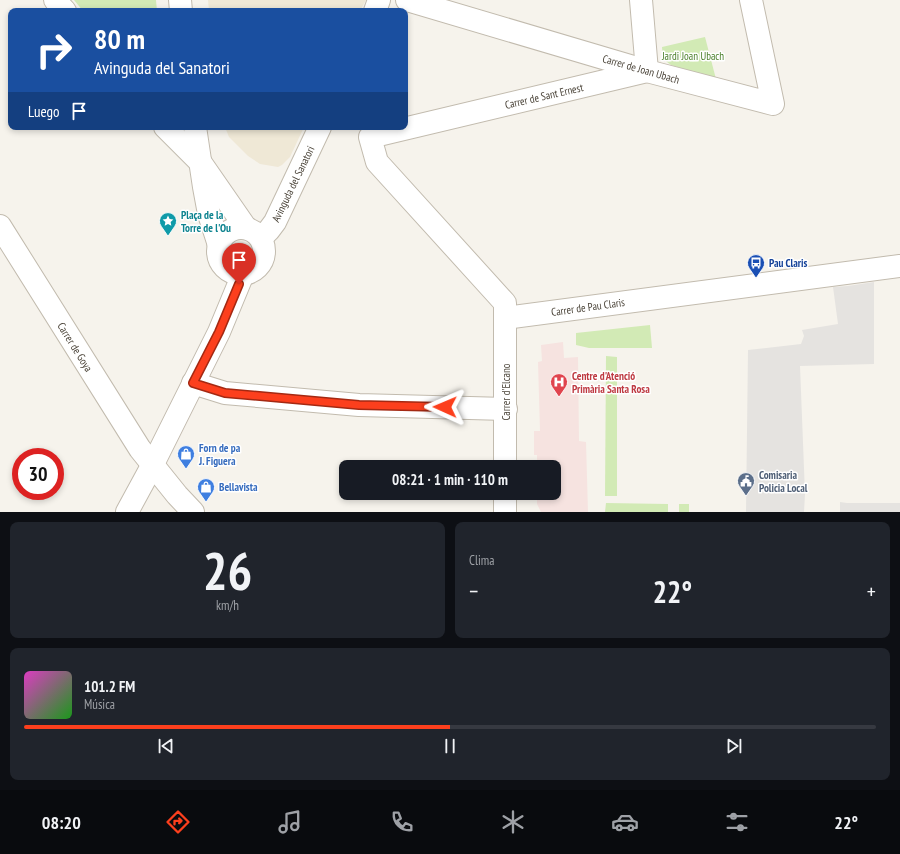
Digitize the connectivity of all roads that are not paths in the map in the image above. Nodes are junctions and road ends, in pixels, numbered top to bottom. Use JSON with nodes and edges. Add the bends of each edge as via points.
{"nodes":[{"id":1,"x":56,"y":0,"type":"edge"},
{"id":2,"x":407,"y":0,"type":"edge"},
{"id":3,"x":641,"y":0,"type":"edge"},
{"id":4,"x":751,"y":0,"type":"edge"},
{"id":5,"x":63,"y":8,"type":"edge"},
{"id":6,"x":647,"y":71,"type":"junction"},
{"id":7,"x":408,"y":128,"type":"edge"},
{"id":8,"x":168,"y":130,"type":"edge"},
{"id":9,"x":196,"y":130,"type":"edge"},
{"id":10,"x":319,"y":130,"type":"edge"},
{"id":11,"x":399,"y":130,"type":"edge"},
{"id":12,"x":201,"y":163,"type":"junction"},
{"id":13,"x":0,"y":226,"type":"edge"},
{"id":14,"x":253,"y":233,"type":"junction"},
{"id":15,"x":219,"y":245,"type":"junction"},
{"id":16,"x":900,"y":266,"type":"edge"},
{"id":17,"x":243,"y":274,"type":"junction"},
{"id":18,"x":506,"y":318,"type":"junction"},
{"id":19,"x":193,"y":383,"type":"junction"},
{"id":20,"x":506,"y":409,"type":"junction"},
{"id":21,"x":505,"y":460,"type":"edge"},
{"id":22,"x":152,"y":466,"type":"junction"},
{"id":23,"x":505,"y":500,"type":"edge"},
{"id":24,"x":127,"y":512,"type":"edge"},
{"id":25,"x":193,"y":512,"type":"edge"},
{"id":26,"x":505,"y":512,"type":"edge"}],
"edges":[{"from":1,"to":5,"type":"street"},
{"from":2,"to":6,"type":"street","name":"Carrer de Joan Ubach"},
{"from":3,"to":6,"type":"street"},
{"from":4,"to":6,"type":"street","name":"Carrer de Joan Ubach","via":[[773,104]]},
{"from":6,"to":7,"type":"street","name":"Carrer de Sant Ernest"},
{"from":8,"to":12,"type":"street"},
{"from":9,"to":12,"type":"street"},
{"from":10,"to":14,"type":"street","name":"Avinguda del Sanatori","via":[[275,222],[269,230]]},
{"from":11,"to":18,"type":"street","name":"Carrer de Sant Ernest","via":[[370,137],[376,162],[505,303]]},
{"from":12,"to":14,"type":"street"},
{"from":12,"to":15,"type":"street","via":[[204,187]]},
{"from":13,"to":22,"type":"street","name":"Carrer de Goya"},
{"from":14,"to":15,"type":"street","via":[[237,228],[222,237]]},
{"from":14,"to":17,"type":"street","via":[[264,244],[263,260],[251,272]]},
{"from":15,"to":17,"type":"street","via":[[219,258],[226,268],[231,272]]},
{"from":16,"to":18,"type":"street","name":"Carrer de Pau Claris"},
{"from":17,"to":19,"type":"street","via":[[219,332]]},
{"from":18,"to":20,"type":"street","name":"Carrer d'Elcano"},
{"from":19,"to":20,"type":"street","via":[[225,393],[359,405]]},
{"from":19,"to":22,"type":"street"},
{"from":20,"to":21,"type":"street","name":"Carrer d'Elcano"},
{"from":22,"to":24,"type":"street"},
{"from":22,"to":25,"type":"street","name":"Carrer de Goya"},
{"from":23,"to":26,"type":"street"}]}
